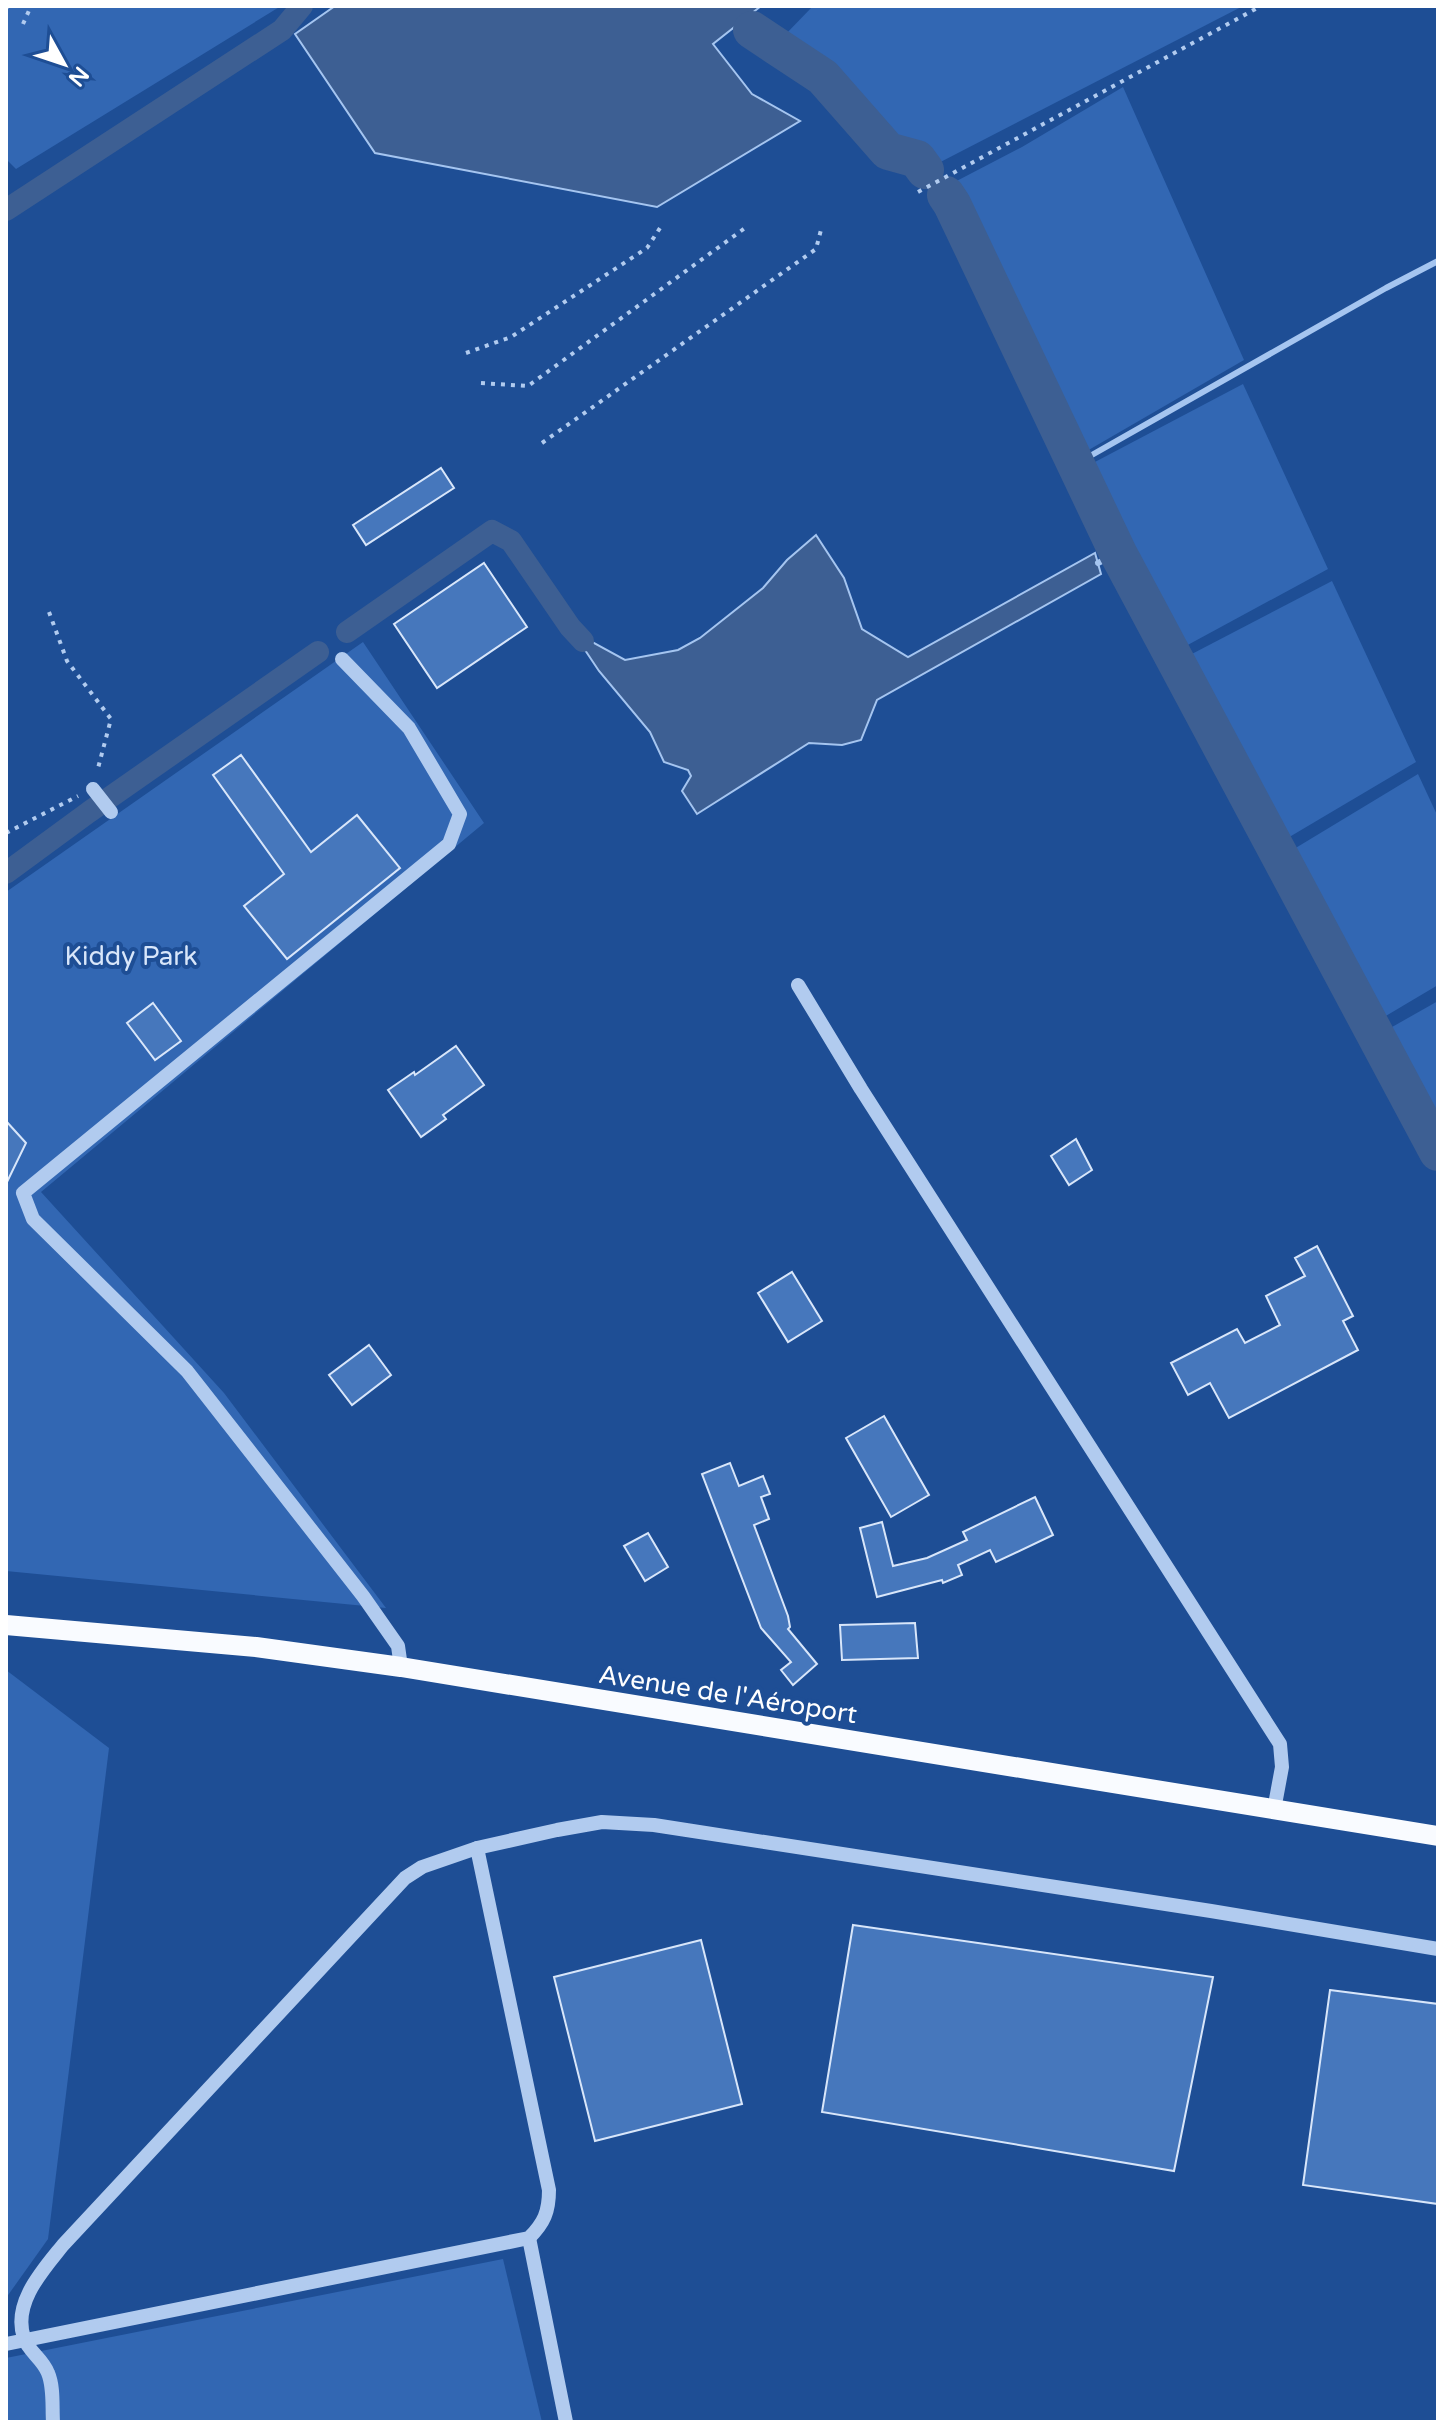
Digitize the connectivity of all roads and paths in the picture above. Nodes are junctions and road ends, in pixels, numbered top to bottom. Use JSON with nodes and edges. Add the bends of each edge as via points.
{"nodes":[{"id":1,"x":31,"y":6,"type":"edge"},
{"id":2,"x":1261,"y":6,"type":"edge"},
{"id":3,"x":23,"y":24,"type":"dead end"},
{"id":4,"x":918,"y":192,"type":"dead end"},
{"id":5,"x":822,"y":226,"type":"dead end"},
{"id":6,"x":660,"y":228,"type":"dead end"},
{"id":7,"x":745,"y":228,"type":"dead end"},
{"id":8,"x":466,"y":353,"type":"dead end"},
{"id":9,"x":481,"y":383,"type":"dead end"},
{"id":10,"x":542,"y":443,"type":"dead end"},
{"id":11,"x":49,"y":612,"type":"dead end"},
{"id":12,"x":342,"y":659,"type":"dead end"},
{"id":13,"x":93,"y":789,"type":"junction"},
{"id":14,"x":111,"y":812,"type":"dead end"},
{"id":15,"x":6,"y":833,"type":"edge"},
{"id":16,"x":798,"y":985,"type":"dead end"},
{"id":17,"x":6,"y":1625,"type":"edge"},
{"id":18,"x":401,"y":1667,"type":"junction"},
{"id":19,"x":1274,"y":1810,"type":"junction"},
{"id":20,"x":1438,"y":1836,"type":"edge"},
{"id":21,"x":477,"y":1848,"type":"junction"},
{"id":22,"x":1438,"y":1949,"type":"edge"},
{"id":23,"x":529,"y":2238,"type":"junction"},
{"id":24,"x":24,"y":2340,"type":"junction"},
{"id":25,"x":6,"y":2344,"type":"edge"},
{"id":26,"x":53,"y":2422,"type":"edge"},
{"id":27,"x":566,"y":2422,"type":"edge"}],
"edges":[{"from":1,"to":3,"type":"path"},
{"from":2,"to":4,"type":"path"},
{"from":5,"to":10,"type":"path","via":[[816,249]]},
{"from":6,"to":8,"type":"path","via":[[647,248],[511,337]]},
{"from":7,"to":9,"type":"path","via":[[528,386]]},
{"from":11,"to":13,"type":"path","via":[[67,661],[111,719]]},
{"from":12,"to":18,"type":"street","via":[[409,728],[460,814],[449,844],[23,1193],[33,1219],[187,1371],[363,1596],[398,1646]]},
{"from":13,"to":14,"type":"street"},
{"from":13,"to":15,"type":"path"},
{"from":16,"to":19,"type":"street","via":[[1280,1744],[1282,1767]]},
{"from":17,"to":18,"type":"main road","name":"Avenue de l'Aéroport","via":[[256,1647]]},
{"from":18,"to":19,"type":"main road","name":"Avenue de l'Aéroport"},
{"from":19,"to":20,"type":"main road","name":"Avenue de l'Aéroport"},
{"from":21,"to":22,"type":"street","via":[[602,1822],[654,1825]]},
{"from":21,"to":23,"type":"street","via":[[549,2190],[546,2218]]},
{"from":21,"to":24,"type":"street","via":[[405,1878],[63,2245],[29,2294],[21,2318]]},
{"from":23,"to":24,"type":"street"},
{"from":23,"to":27,"type":"street"},
{"from":24,"to":25,"type":"street"},
{"from":24,"to":26,"type":"street","via":[[50,2376]]}]}
